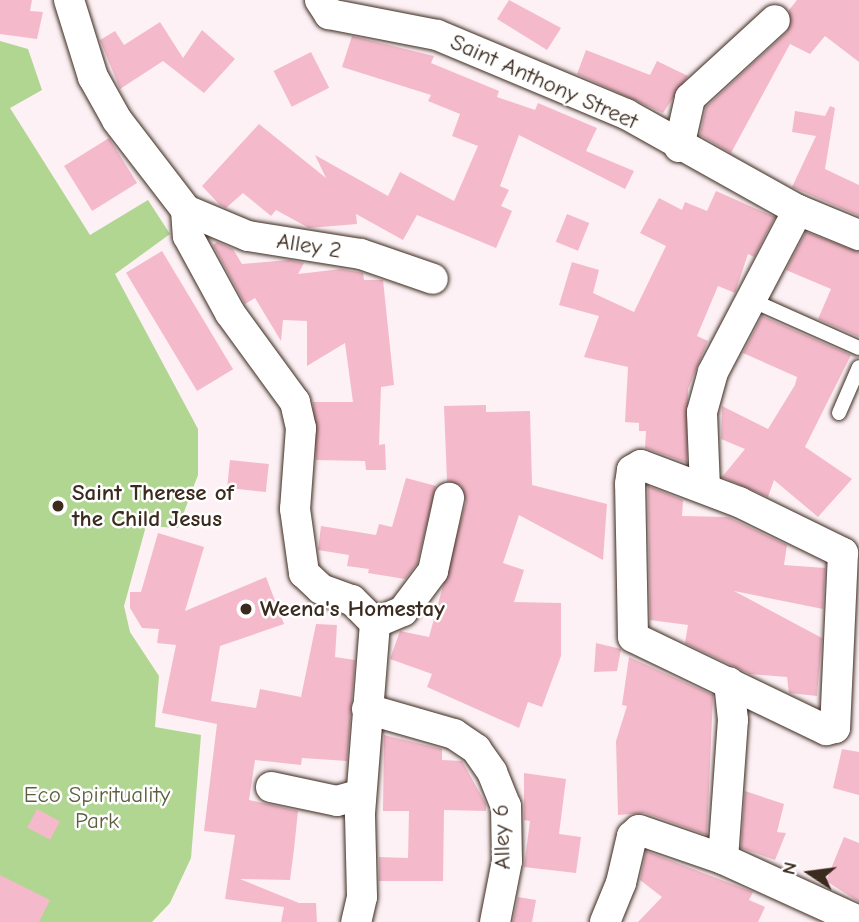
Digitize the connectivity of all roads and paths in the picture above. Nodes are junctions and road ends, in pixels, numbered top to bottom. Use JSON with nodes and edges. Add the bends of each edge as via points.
{"nodes":[{"id":1,"x":69,"y":0,"type":"edge"},
{"id":2,"x":320,"y":0,"type":"edge"},
{"id":3,"x":775,"y":20,"type":"dead end"},
{"id":4,"x":679,"y":147,"type":"junction"},
{"id":5,"x":798,"y":210,"type":"junction"},
{"id":6,"x":186,"y":211,"type":"junction"},
{"id":7,"x":859,"y":235,"type":"edge"},
{"id":8,"x":433,"y":279,"type":"dead end"},
{"id":9,"x":748,"y":299,"type":"junction"},
{"id":10,"x":859,"y":348,"type":"edge"},
{"id":11,"x":859,"y":367,"type":"edge"},
{"id":12,"x":839,"y":413,"type":"dead end"},
{"id":13,"x":705,"y":488,"type":"junction"},
{"id":14,"x":449,"y":498,"type":"dead end"},
{"id":15,"x":374,"y":623,"type":"junction"},
{"id":16,"x":729,"y":682,"type":"junction"},
{"id":17,"x":367,"y":709,"type":"junction"},
{"id":18,"x":271,"y":787,"type":"dead end"},
{"id":19,"x":361,"y":794,"type":"junction"},
{"id":20,"x":723,"y":859,"type":"junction"},
{"id":21,"x":356,"y":922,"type":"edge"},
{"id":22,"x":495,"y":922,"type":"edge"},
{"id":23,"x":605,"y":922,"type":"edge"},
{"id":24,"x":859,"y":922,"type":"edge"}],
"edges":[{"from":1,"to":6,"type":"street","via":[[93,77]]},
{"from":2,"to":4,"type":"street","name":"Saint Anthony Street","via":[[329,14],[437,35],[626,114]]},
{"from":3,"to":4,"type":"street","via":[[690,98]]},
{"from":4,"to":5,"type":"street","name":"Saint Anthony Street"},
{"from":5,"to":7,"type":"street","name":"Saint Anthony Street"},
{"from":5,"to":9,"type":"street"},
{"from":6,"to":8,"type":"street","name":"Alley 2","via":[[248,236],[361,254]]},
{"from":6,"to":15,"type":"street","via":[[188,236],[230,313],[295,402],[300,428],[295,509],[304,573],[321,589],[352,600]]},
{"from":9,"to":10,"type":"lane"},
{"from":9,"to":13,"type":"street","via":[[713,372],[702,412]]},
{"from":11,"to":12,"type":"lane"},
{"from":13,"to":16,"type":"street","via":[[651,467],[632,470],[631,627],[642,643]]},
{"from":13,"to":16,"type":"street","via":[[843,553],[835,728],[826,730]]},
{"from":14,"to":15,"type":"street","via":[[433,571],[403,611]]},
{"from":15,"to":17,"type":"street"},
{"from":16,"to":20,"type":"street","via":[[733,720]]},
{"from":17,"to":19,"type":"street"},
{"from":17,"to":22,"type":"street","name":"Alley 6","via":[[454,734],[476,749],[492,772],[506,806],[508,861]]},
{"from":18,"to":19,"type":"street","via":[[337,801]]},
{"from":19,"to":21,"type":"street","via":[[362,897]]},
{"from":20,"to":23,"type":"street","via":[[639,830],[632,836],[621,883]]},
{"from":20,"to":24,"type":"street"}]}
